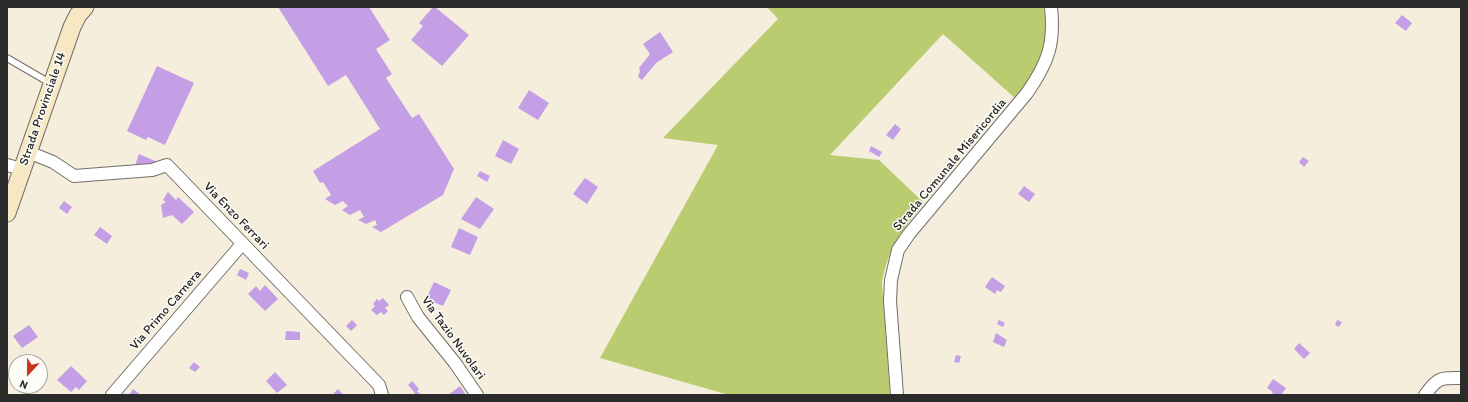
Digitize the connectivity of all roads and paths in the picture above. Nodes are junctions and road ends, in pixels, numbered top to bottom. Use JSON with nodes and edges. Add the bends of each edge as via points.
{"nodes":[{"id":1,"x":85,"y":7,"type":"edge"},
{"id":2,"x":1051,"y":7,"type":"edge"},
{"id":3,"x":7,"y":58,"type":"edge"},
{"id":4,"x":52,"y":84,"type":"junction"},
{"id":5,"x":28,"y":152,"type":"junction"},
{"id":6,"x":14,"y":167,"type":"edge"},
{"id":7,"x":7,"y":214,"type":"edge"},
{"id":8,"x":242,"y":244,"type":"junction"},
{"id":9,"x":406,"y":297,"type":"dead end"},
{"id":10,"x":1461,"y":378,"type":"edge"},
{"id":11,"x":112,"y":395,"type":"edge"},
{"id":12,"x":382,"y":395,"type":"edge"},
{"id":13,"x":477,"y":395,"type":"edge"},
{"id":14,"x":897,"y":395,"type":"edge"},
{"id":15,"x":1426,"y":395,"type":"edge"}],
"edges":[{"from":1,"to":4,"type":"main road","name":"Strada Provinciale 14","via":[[72,27]]},
{"from":2,"to":14,"type":"street","name":"Strada Comunale Misericordia","via":[[1051,46],[1040,75],[898,250],[891,280],[890,301]]},
{"from":3,"to":4,"type":"lane"},
{"from":4,"to":5,"type":"main road","name":"Strada Provinciale 14"},
{"from":5,"to":6,"type":"main road","name":"Strada Provinciale 14"},
{"from":5,"to":8,"type":"street","name":"Via Enzo Ferrari","via":[[53,162],[74,176],[152,170],[167,165]]},
{"from":6,"to":7,"type":"main road","name":"Strada Provinciale 14"},
{"from":8,"to":11,"type":"street","name":"Via Primo Carnera"},
{"from":8,"to":12,"type":"street","name":"Via Enzo Ferrari","via":[[379,385]]},
{"from":9,"to":13,"type":"street","name":"Via Tazio Nuvolari","via":[[418,317]]},
{"from":10,"to":15,"type":"street","via":[[1442,378],[1432,385]]}]}
